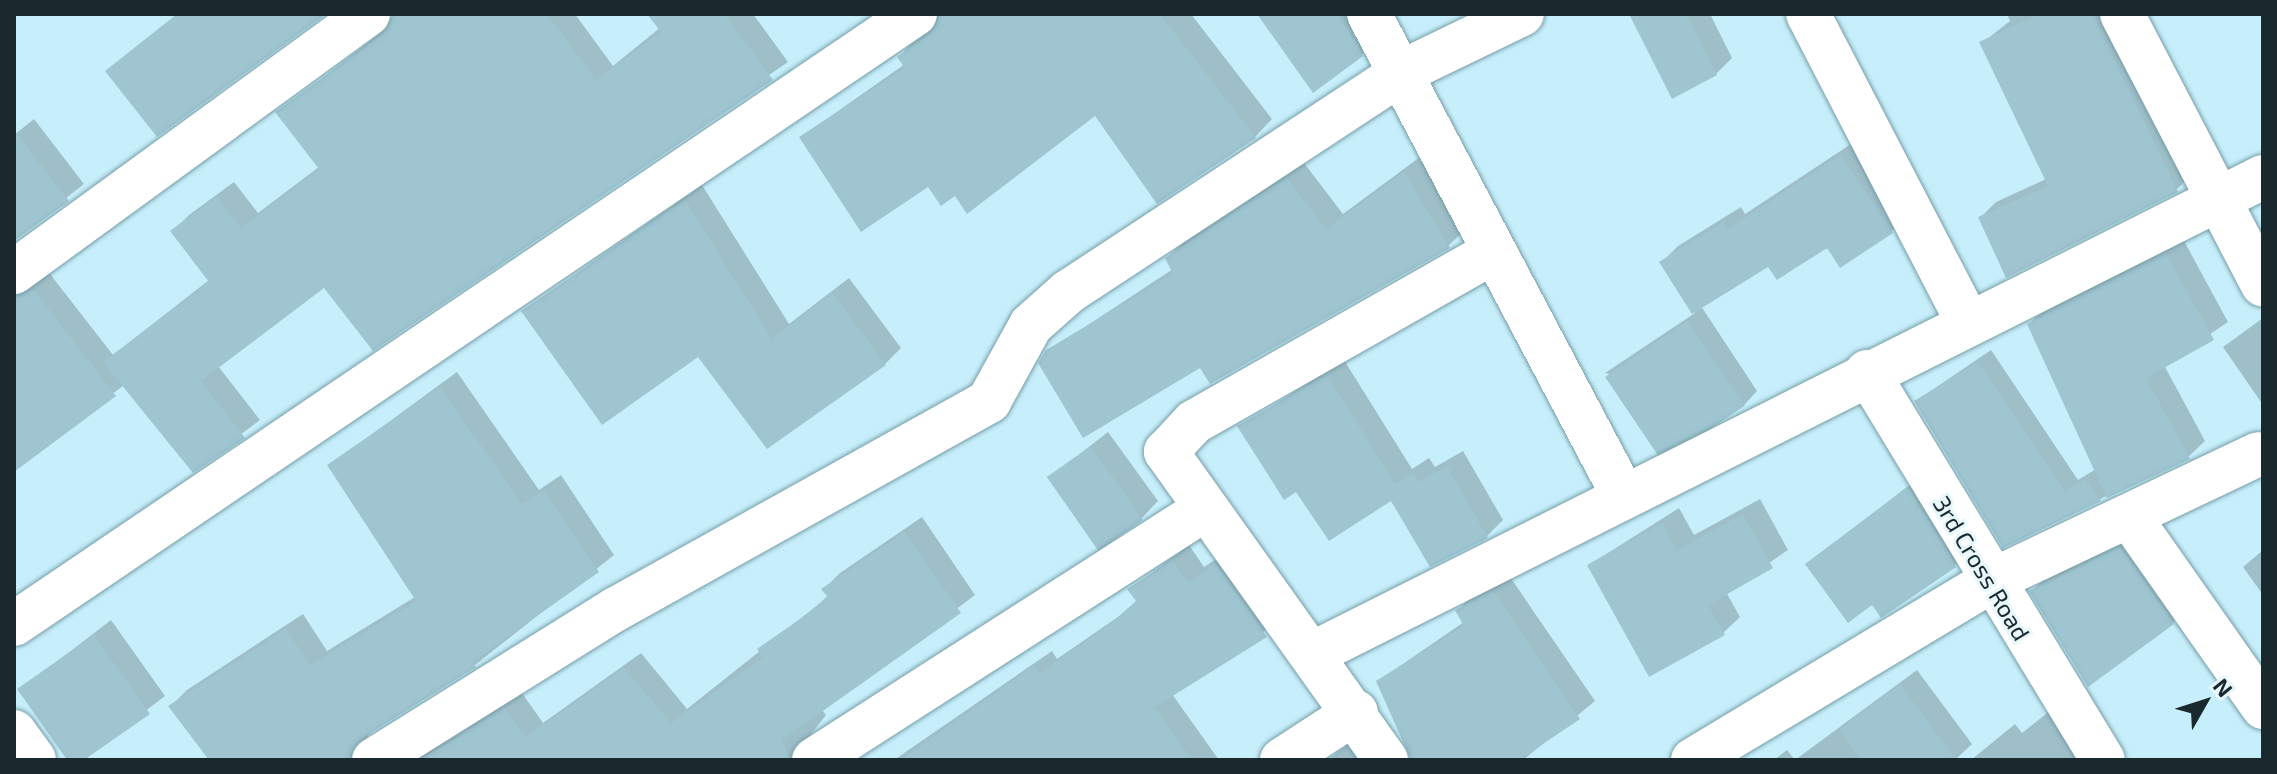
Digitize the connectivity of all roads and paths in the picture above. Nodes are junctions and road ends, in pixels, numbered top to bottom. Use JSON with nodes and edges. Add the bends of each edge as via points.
{"nodes":[{"id":1,"x":368,"y":14,"type":"edge"},
{"id":2,"x":915,"y":14,"type":"edge"},
{"id":3,"x":1369,"y":14,"type":"edge"},
{"id":4,"x":1522,"y":14,"type":"edge"},
{"id":5,"x":1808,"y":14,"type":"edge"},
{"id":6,"x":2122,"y":14,"type":"edge"},
{"id":7,"x":1404,"y":71,"type":"junction"},
{"id":8,"x":2263,"y":177,"type":"edge"},
{"id":9,"x":2217,"y":200,"type":"junction"},
{"id":10,"x":1491,"y":253,"type":"junction"},
{"id":11,"x":14,"y":272,"type":"edge"},
{"id":12,"x":2263,"y":285,"type":"edge"},
{"id":13,"x":1968,"y":323,"type":"junction"},
{"id":14,"x":1867,"y":372,"type":"junction"},
{"id":15,"x":2258,"y":454,"type":"dead end"},
{"id":16,"x":1622,"y":493,"type":"junction"},
{"id":17,"x":1205,"y":509,"type":"junction"},
{"id":18,"x":2131,"y":519,"type":"junction"},
{"id":19,"x":1989,"y":582,"type":"junction"},
{"id":20,"x":14,"y":624,"type":"edge"},
{"id":21,"x":1312,"y":654,"type":"junction"},
{"id":22,"x":2263,"y":707,"type":"edge"},
{"id":23,"x":1356,"y":712,"type":"junction"},
{"id":24,"x":14,"y":732,"type":"edge"},
{"id":25,"x":34,"y":760,"type":"edge"},
{"id":26,"x":374,"y":760,"type":"edge"},
{"id":27,"x":814,"y":760,"type":"edge"},
{"id":28,"x":1282,"y":760,"type":"edge"},
{"id":29,"x":1386,"y":760,"type":"edge"},
{"id":30,"x":1693,"y":760,"type":"edge"},
{"id":31,"x":2103,"y":760,"type":"edge"}],
"edges":[{"from":1,"to":11,"type":"street"},
{"from":2,"to":20,"type":"street"},
{"from":3,"to":7,"type":"street"},
{"from":4,"to":7,"type":"street"},
{"from":5,"to":13,"type":"street"},
{"from":6,"to":9,"type":"street"},
{"from":7,"to":10,"type":"street"},
{"from":7,"to":26,"type":"street","via":[[1068,292],[1031,325],[989,401],[616,609]]},
{"from":8,"to":9,"type":"street"},
{"from":9,"to":12,"type":"street"},
{"from":9,"to":13,"type":"street"},
{"from":10,"to":16,"type":"street"},
{"from":10,"to":17,"type":"street","via":[[1172,438],[1166,452]]},
{"from":13,"to":14,"type":"street"},
{"from":14,"to":16,"type":"street"},
{"from":14,"to":19,"type":"street","name":"3rd Cross Road"},
{"from":15,"to":18,"type":"street"},
{"from":16,"to":21,"type":"street"},
{"from":17,"to":21,"type":"street"},
{"from":17,"to":27,"type":"street"},
{"from":18,"to":19,"type":"street"},
{"from":18,"to":22,"type":"street"},
{"from":19,"to":30,"type":"street"},
{"from":19,"to":31,"type":"street","name":"3rd Cross Road"},
{"from":21,"to":23,"type":"street"},
{"from":23,"to":28,"type":"street"},
{"from":23,"to":29,"type":"street"},
{"from":24,"to":25,"type":"street"}]}
